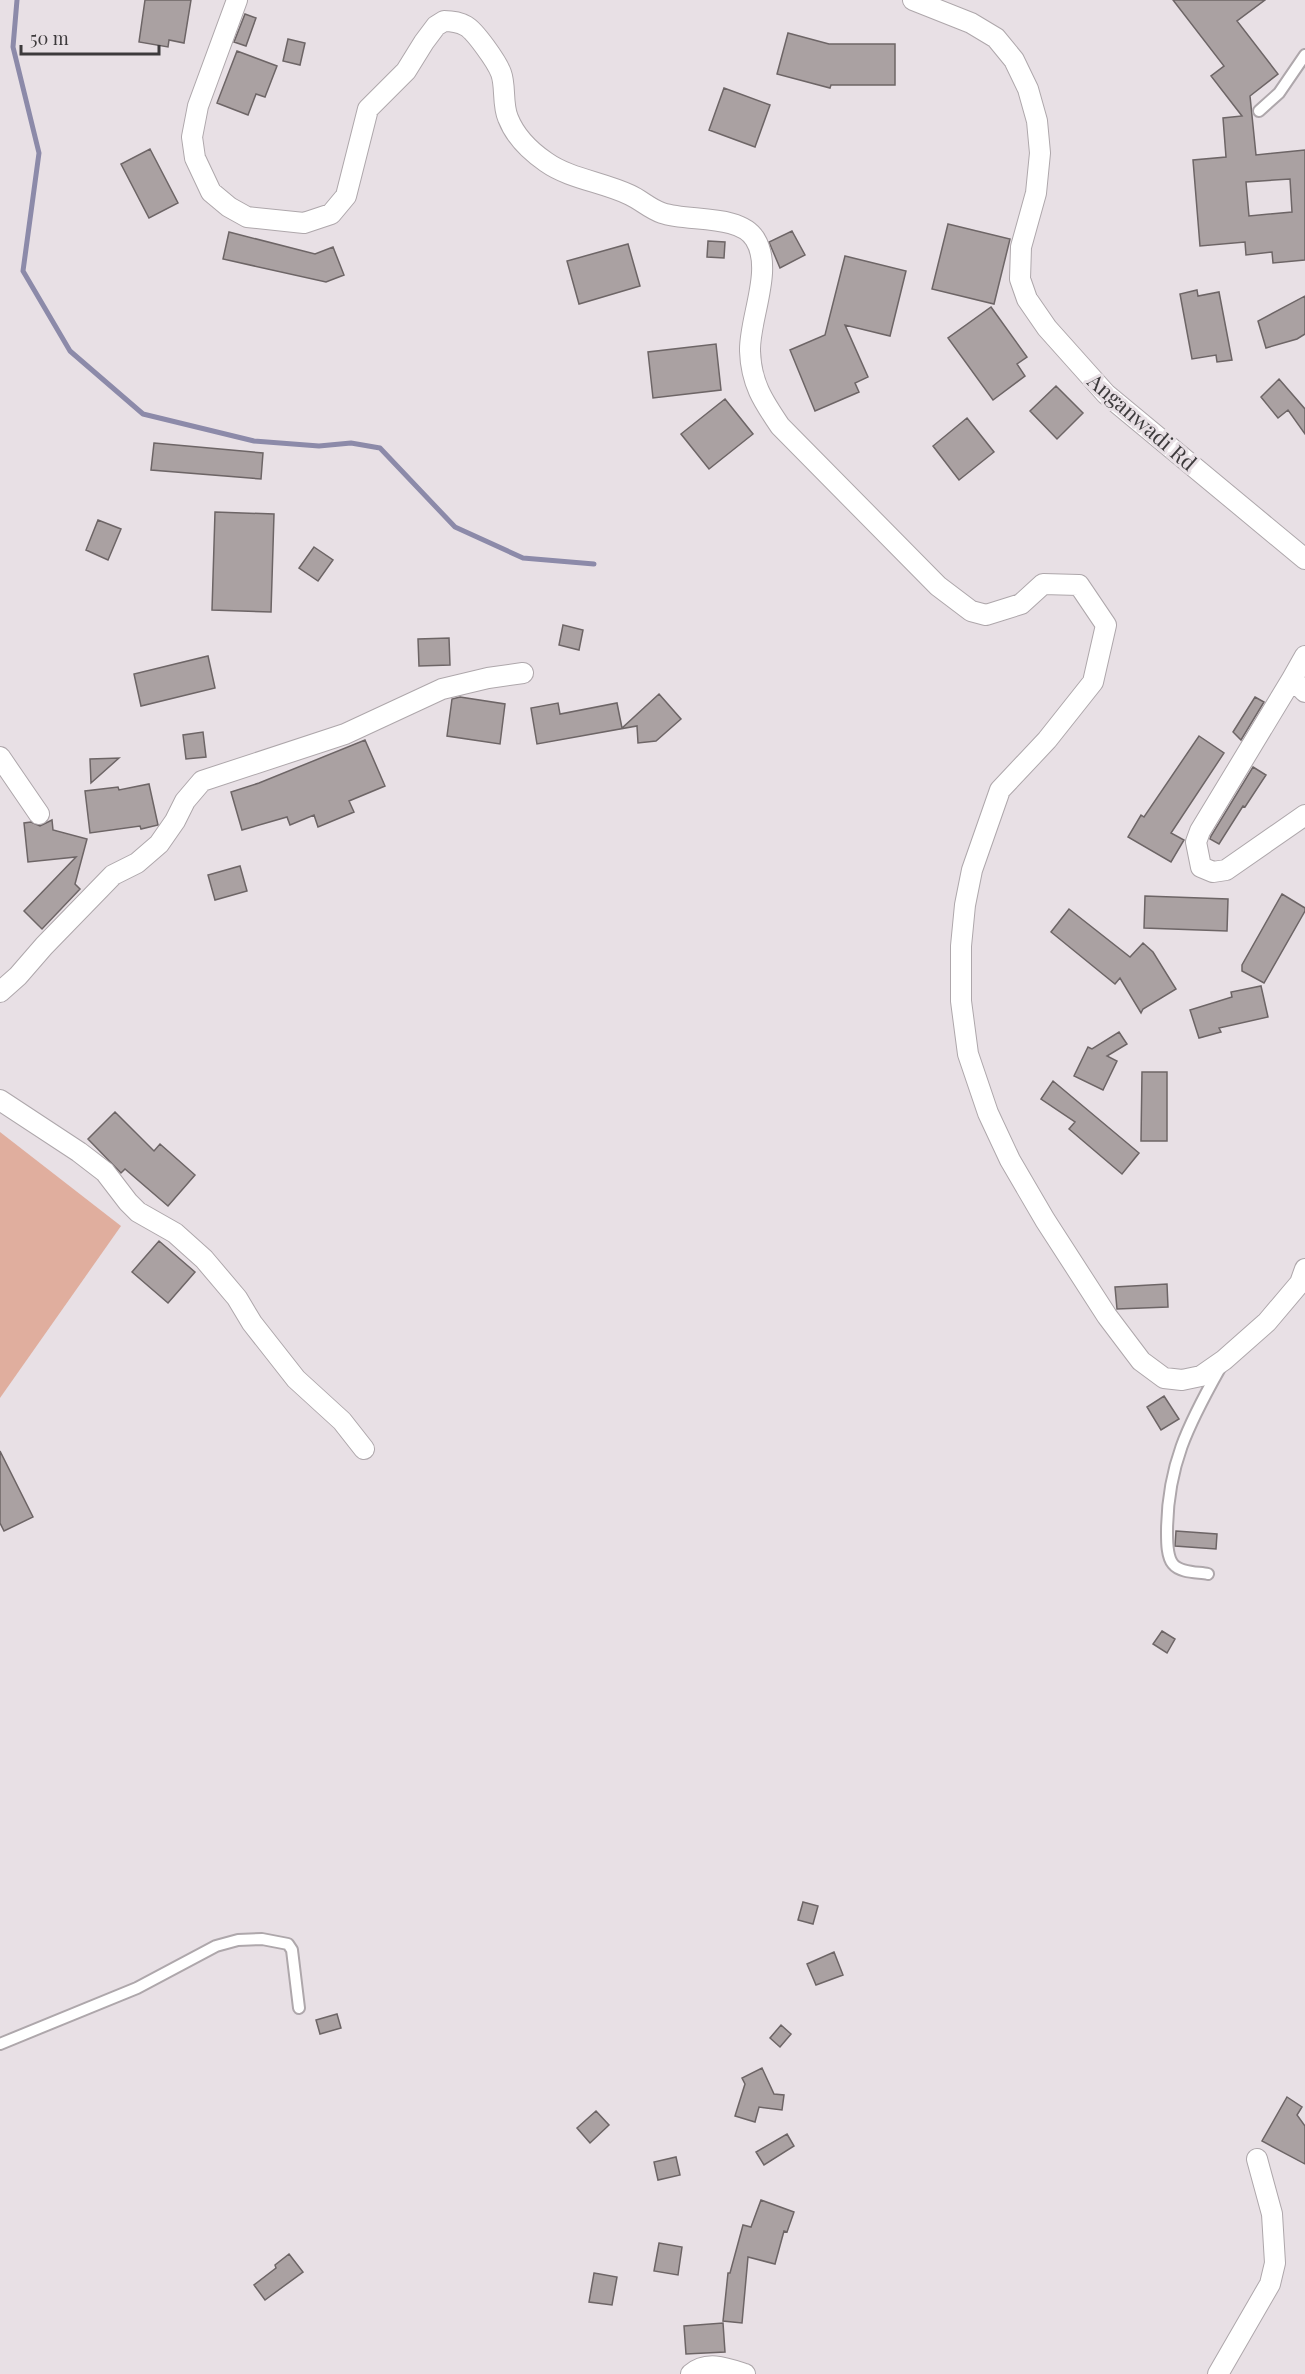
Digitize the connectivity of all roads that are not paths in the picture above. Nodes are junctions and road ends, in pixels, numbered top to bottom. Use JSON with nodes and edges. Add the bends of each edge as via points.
{"nodes":[{"id":1,"x":237,"y":0,"type":"edge"},
{"id":2,"x":913,"y":0,"type":"edge"},
{"id":3,"x":1305,"y":55,"type":"edge"},
{"id":4,"x":1259,"y":111,"type":"dead end"},
{"id":5,"x":1305,"y":559,"type":"edge"},
{"id":6,"x":1305,"y":656,"type":"edge"},
{"id":7,"x":523,"y":673,"type":"dead end"},
{"id":8,"x":1299,"y":685,"type":"edge"},
{"id":9,"x":0,"y":757,"type":"edge"},
{"id":10,"x":39,"y":814,"type":"dead end"},
{"id":11,"x":1305,"y":815,"type":"edge"},
{"id":12,"x":0,"y":992,"type":"edge"},
{"id":13,"x":0,"y":1100,"type":"edge"},
{"id":14,"x":1305,"y":1269,"type":"edge"},
{"id":15,"x":1224,"y":1360,"type":"junction"},
{"id":16,"x":364,"y":1449,"type":"dead end"},
{"id":17,"x":1208,"y":1574,"type":"dead end"},
{"id":18,"x":299,"y":2008,"type":"dead end"},
{"id":19,"x":0,"y":2044,"type":"edge"},
{"id":20,"x":1257,"y":2159,"type":"dead end"},
{"id":21,"x":691,"y":2374,"type":"edge"},
{"id":22,"x":745,"y":2374,"type":"edge"},
{"id":23,"x":1218,"y":2374,"type":"edge"}],
"edges":[{"from":1,"to":15,"type":"street","via":[[198,106],[192,137],[195,158],[212,192],[229,207],[247,217],[304,223],[331,214],[346,196],[368,109],[406,71],[436,26],[444,21],[466,26],[482,42],[501,73],[507,116],[533,153],[556,169],[631,195],[663,213],[734,224],[748,230],[761,255],[750,349],[760,397],[780,426],[938,586],[971,611],[986,615],[1021,604],[1043,584],[1079,585],[1106,625],[1093,682],[1000,790],[972,870],[961,946],[961,1001],[968,1054],[988,1113],[1010,1160],[1101,1307],[1141,1361],[1164,1378],[1182,1380],[1201,1376]]},
{"from":2,"to":5,"type":"street","name":"Anganwadi Rd","via":[[971,23],[996,38],[1014,60],[1028,89],[1040,153],[1036,193],[1021,247],[1020,279],[1040,318],[1106,394]]},
{"from":3,"to":4,"type":"lane","via":[[1279,93]]},
{"from":6,"to":8,"type":"street"},
{"from":7,"to":12,"type":"street","via":[[442,689],[345,734],[202,781],[159,844],[137,863],[113,875]]},
{"from":8,"to":11,"type":"street","via":[[1200,831],[1196,842],[1201,867],[1213,872],[1226,870]]},
{"from":9,"to":10,"type":"street"},
{"from":13,"to":16,"type":"street","via":[[105,1172],[138,1212],[175,1233],[204,1259],[296,1379],[342,1421]]},
{"from":14,"to":15,"type":"street","via":[[1300,1283],[1267,1322]]},
{"from":15,"to":17,"type":"lane","via":[[1196,1411],[1177,1458],[1167,1502],[1167,1544],[1172,1564]]},
{"from":18,"to":19,"type":"lane","via":[[288,1944],[238,1940],[216,1946],[137,1988]]},
{"from":20,"to":23,"type":"street","via":[[1272,2214],[1275,2263],[1270,2284]]},
{"from":21,"to":22,"type":"street","via":[[705,2365]]}]}
